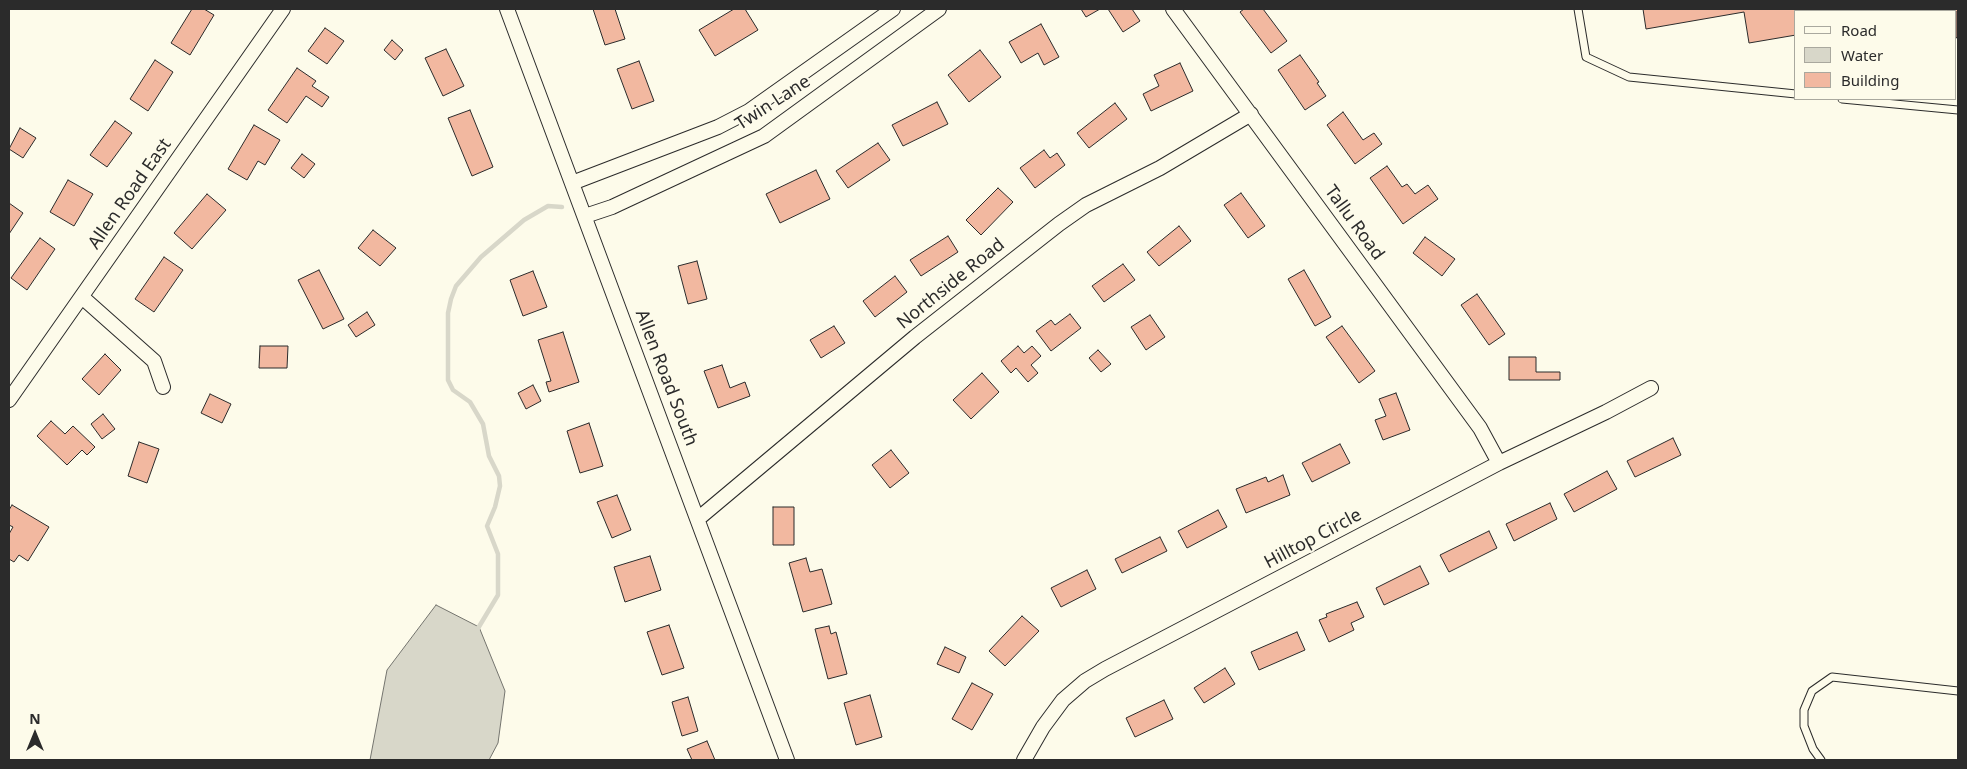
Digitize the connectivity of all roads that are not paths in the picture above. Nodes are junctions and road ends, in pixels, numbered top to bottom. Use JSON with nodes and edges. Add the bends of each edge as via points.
{"nodes":[{"id":1,"x":283,"y":9,"type":"edge"},
{"id":2,"x":507,"y":9,"type":"edge"},
{"id":3,"x":893,"y":9,"type":"edge"},
{"id":4,"x":939,"y":9,"type":"edge"},
{"id":5,"x":1173,"y":9,"type":"edge"},
{"id":6,"x":1578,"y":9,"type":"edge"},
{"id":7,"x":1794,"y":94,"type":"edge"},
{"id":8,"x":1853,"y":100,"type":"edge"},
{"id":9,"x":1958,"y":110,"type":"edge"},
{"id":10,"x":1251,"y":114,"type":"junction"},
{"id":11,"x":572,"y":183,"type":"junction"},
{"id":12,"x":585,"y":216,"type":"junction"},
{"id":13,"x":82,"y":297,"type":"junction"},
{"id":14,"x":163,"y":387,"type":"dead end"},
{"id":15,"x":1651,"y":388,"type":"dead end"},
{"id":16,"x":9,"y":400,"type":"edge"},
{"id":17,"x":1499,"y":463,"type":"junction"},
{"id":18,"x":699,"y":518,"type":"junction"},
{"id":19,"x":1958,"y":690,"type":"edge"},
{"id":20,"x":787,"y":760,"type":"edge"},
{"id":21,"x":1024,"y":760,"type":"edge"},
{"id":22,"x":1821,"y":760,"type":"edge"}],
"edges":[{"from":1,"to":13,"type":"street","name":"Allen Road East"},
{"from":2,"to":11,"type":"street","name":"Allen Road South"},
{"from":3,"to":11,"type":"street","name":"Twin Lane","via":[[749,111],[718,127]]},
{"from":4,"to":12,"type":"street","name":"Twin Lane","via":[[764,136],[612,207]]},
{"from":5,"to":10,"type":"street","name":"Tallu Road"},
{"from":6,"to":7,"type":"lane","via":[[1586,57],[1629,77]]},
{"from":8,"to":9,"type":"lane"},
{"from":10,"to":17,"type":"street","name":"Tallu Road","via":[[1480,428]]},
{"from":10,"to":18,"type":"street","name":"Northside Road","via":[[1168,163],[1086,205],[1059,224],[915,337]]},
{"from":11,"to":12,"type":"street","name":"Allen Road South"},
{"from":12,"to":18,"type":"street","name":"Allen Road South"},
{"from":13,"to":14,"type":"street","via":[[154,361]]},
{"from":13,"to":16,"type":"street","name":"Allen Road East"},
{"from":15,"to":17,"type":"street","name":"Hilltop Circle"},
{"from":17,"to":21,"type":"street","name":"Hilltop Circle","via":[[1085,681],[1063,700]]},
{"from":18,"to":20,"type":"street","name":"Allen Road South"},
{"from":19,"to":22,"type":"lane","via":[[1832,677],[1812,691],[1804,710],[1804,726]]}]}
